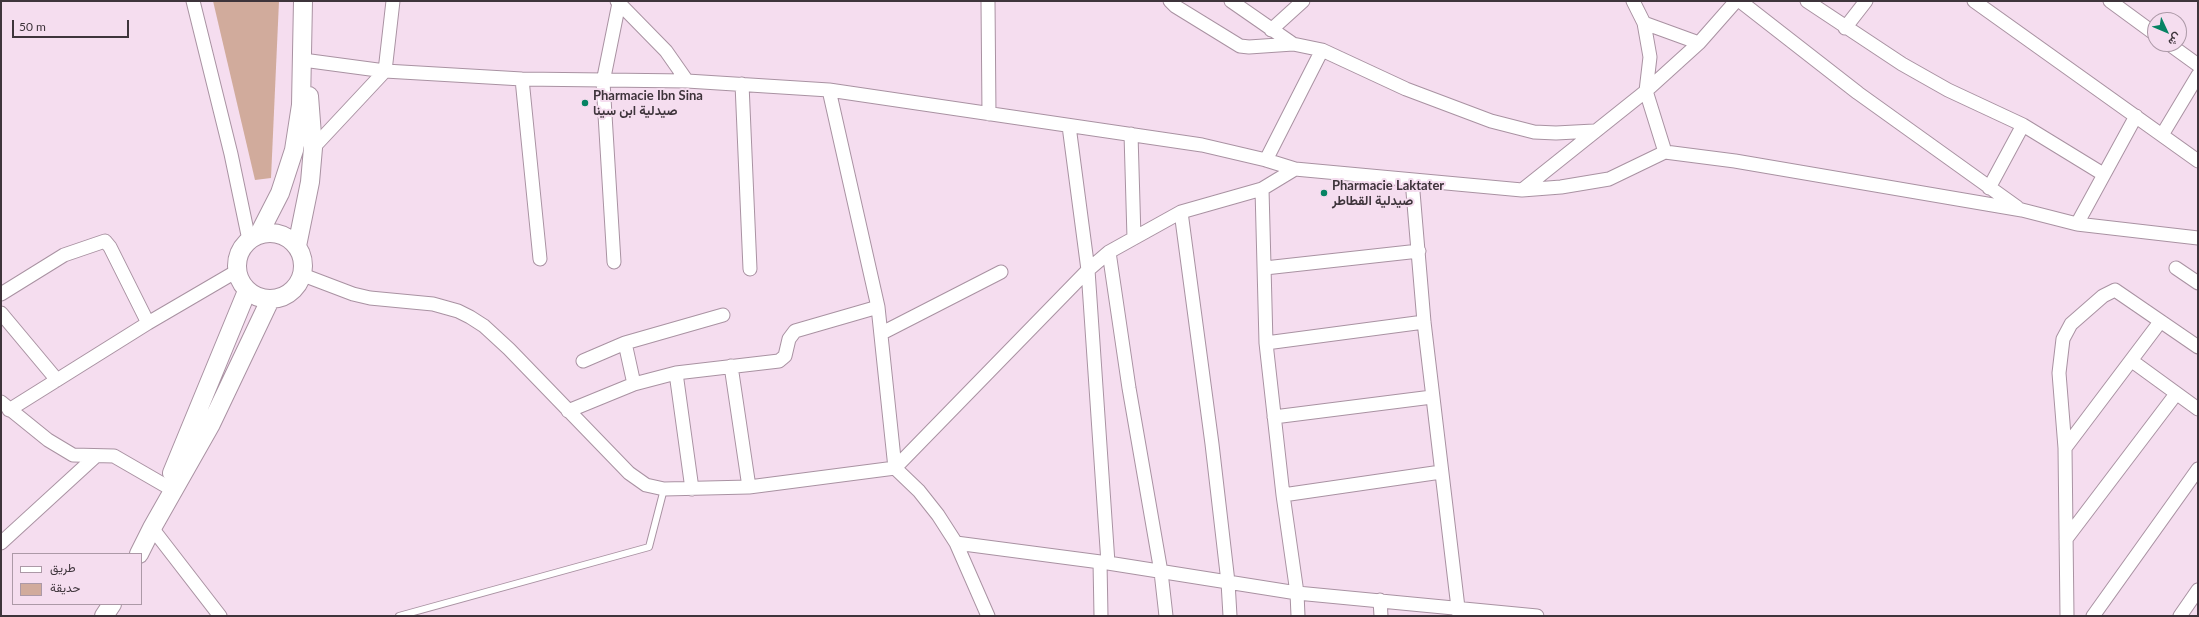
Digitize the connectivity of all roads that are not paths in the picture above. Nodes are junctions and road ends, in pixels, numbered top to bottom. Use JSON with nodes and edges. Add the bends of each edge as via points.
{"nodes":[{"id":1,"x":193,"y":1,"type":"edge"},
{"id":2,"x":303,"y":1,"type":"edge"},
{"id":3,"x":393,"y":1,"type":"edge"},
{"id":4,"x":988,"y":1,"type":"edge"},
{"id":5,"x":1170,"y":1,"type":"edge"},
{"id":6,"x":1231,"y":1,"type":"edge"},
{"id":7,"x":1303,"y":1,"type":"edge"},
{"id":8,"x":1633,"y":1,"type":"edge"},
{"id":9,"x":1736,"y":1,"type":"edge"},
{"id":10,"x":1740,"y":1,"type":"edge"},
{"id":11,"x":1807,"y":1,"type":"edge"},
{"id":12,"x":1866,"y":1,"type":"edge"},
{"id":13,"x":1974,"y":1,"type":"edge"},
{"id":14,"x":2110,"y":1,"type":"edge"},
{"id":15,"x":618,"y":2,"type":"edge"},
{"id":16,"x":1644,"y":23,"type":"junction"},
{"id":17,"x":1845,"y":28,"type":"junction"},
{"id":18,"x":2147,"y":28,"type":"edge"},
{"id":19,"x":1271,"y":30,"type":"junction"},
{"id":20,"x":1699,"y":43,"type":"junction"},
{"id":21,"x":1293,"y":44,"type":"junction"},
{"id":22,"x":1322,"y":50,"type":"junction"},
{"id":23,"x":2180,"y":52,"type":"edge"},
{"id":24,"x":302,"y":60,"type":"junction"},
{"id":25,"x":2198,"y":65,"type":"edge"},
{"id":26,"x":385,"y":71,"type":"junction"},
{"id":27,"x":2198,"y":75,"type":"edge"},
{"id":28,"x":522,"y":79,"type":"junction"},
{"id":29,"x":687,"y":81,"type":"junction"},
{"id":30,"x":603,"y":82,"type":"junction"},
{"id":31,"x":742,"y":84,"type":"junction"},
{"id":32,"x":830,"y":90,"type":"junction"},
{"id":33,"x":1646,"y":91,"type":"junction"},
{"id":34,"x":989,"y":114,"type":"junction"},
{"id":35,"x":2136,"y":116,"type":"junction"},
{"id":36,"x":2023,"y":125,"type":"junction"},
{"id":37,"x":1069,"y":126,"type":"junction"},
{"id":38,"x":1594,"y":131,"type":"junction"},
{"id":39,"x":1131,"y":134,"type":"junction"},
{"id":40,"x":2162,"y":135,"type":"junction"},
{"id":41,"x":313,"y":148,"type":"junction"},
{"id":42,"x":1665,"y":152,"type":"junction"},
{"id":43,"x":1266,"y":160,"type":"junction"},
{"id":44,"x":2198,"y":161,"type":"edge"},
{"id":45,"x":1295,"y":170,"type":"junction"},
{"id":46,"x":2103,"y":174,"type":"junction"},
{"id":47,"x":1412,"y":180,"type":"junction"},
{"id":48,"x":1989,"y":188,"type":"junction"},
{"id":49,"x":1262,"y":189,"type":"junction"},
{"id":50,"x":1522,"y":190,"type":"junction"},
{"id":51,"x":2022,"y":210,"type":"junction"},
{"id":52,"x":1181,"y":212,"type":"junction"},
{"id":53,"x":2077,"y":224,"type":"junction"},
{"id":54,"x":254,"y":237,"type":"junction"},
{"id":55,"x":1134,"y":238,"type":"junction"},
{"id":56,"x":2198,"y":238,"type":"edge"},
{"id":57,"x":297,"y":246,"type":"junction"},
{"id":58,"x":1419,"y":251,"type":"junction"},
{"id":59,"x":1109,"y":252,"type":"junction"},
{"id":60,"x":540,"y":259,"type":"dead end"},
{"id":61,"x":614,"y":262,"type":"dead end"},
{"id":62,"x":750,"y":268,"type":"dead end"},
{"id":63,"x":1265,"y":268,"type":"junction"},
{"id":64,"x":2176,"y":268,"type":"dead end"},
{"id":65,"x":1088,"y":270,"type":"junction"},
{"id":66,"x":237,"y":271,"type":"junction"},
{"id":67,"x":1001,"y":272,"type":"dead end"},
{"id":68,"x":302,"y":275,"type":"junction"},
{"id":69,"x":2198,"y":283,"type":"edge"},
{"id":70,"x":247,"y":291,"type":"junction"},
{"id":71,"x":1,"y":294,"type":"edge"},
{"id":72,"x":270,"y":300,"type":"junction"},
{"id":73,"x":878,"y":307,"type":"junction"},
{"id":74,"x":1,"y":313,"type":"edge"},
{"id":75,"x":723,"y":315,"type":"dead end"},
{"id":76,"x":1424,"y":322,"type":"junction"},
{"id":77,"x":2160,"y":322,"type":"junction"},
{"id":78,"x":148,"y":323,"type":"junction"},
{"id":79,"x":882,"y":333,"type":"junction"},
{"id":80,"x":625,"y":343,"type":"junction"},
{"id":81,"x":1266,"y":343,"type":"junction"},
{"id":82,"x":2198,"y":348,"type":"edge"},
{"id":83,"x":583,"y":361,"type":"dead end"},
{"id":84,"x":2132,"y":361,"type":"junction"},
{"id":85,"x":731,"y":366,"type":"junction"},
{"id":86,"x":676,"y":373,"type":"junction"},
{"id":87,"x":57,"y":380,"type":"junction"},
{"id":88,"x":634,"y":384,"type":"junction"},
{"id":89,"x":2176,"y":394,"type":"junction"},
{"id":90,"x":1432,"y":397,"type":"junction"},
{"id":91,"x":5,"y":406,"type":"edge"},
{"id":92,"x":2198,"y":409,"type":"edge"},
{"id":93,"x":568,"y":411,"type":"junction"},
{"id":94,"x":1274,"y":417,"type":"junction"},
{"id":95,"x":2065,"y":448,"type":"junction"},
{"id":96,"x":96,"y":456,"type":"junction"},
{"id":97,"x":895,"y":468,"type":"junction"},
{"id":98,"x":2198,"y":469,"type":"edge"},
{"id":99,"x":1441,"y":472,"type":"junction"},
{"id":100,"x":166,"y":486,"type":"junction"},
{"id":101,"x":749,"y":486,"type":"junction"},
{"id":102,"x":664,"y":489,"type":"junction"},
{"id":103,"x":692,"y":489,"type":"junction"},
{"id":104,"x":1283,"y":496,"type":"junction"},
{"id":105,"x":152,"y":528,"type":"junction"},
{"id":106,"x":2066,"y":538,"type":"junction"},
{"id":107,"x":1,"y":543,"type":"edge"},
{"id":108,"x":956,"y":543,"type":"junction"},
{"id":109,"x":140,"y":553,"type":"edge"},
{"id":110,"x":1104,"y":562,"type":"junction"},
{"id":111,"x":1161,"y":572,"type":"junction"},
{"id":112,"x":1228,"y":582,"type":"junction"},
{"id":113,"x":2198,"y":590,"type":"edge"},
{"id":114,"x":1297,"y":593,"type":"junction"},
{"id":115,"x":1380,"y":600,"type":"junction"},
{"id":116,"x":111,"y":605,"type":"edge"},
{"id":117,"x":986,"y":611,"type":"edge"},
{"id":118,"x":1459,"y":612,"type":"edge"},
{"id":119,"x":104,"y":616,"type":"edge"},
{"id":120,"x":220,"y":616,"type":"edge"},
{"id":121,"x":399,"y":616,"type":"edge"},
{"id":122,"x":1000,"y":616,"type":"edge"},
{"id":123,"x":1101,"y":616,"type":"edge"},
{"id":124,"x":1166,"y":616,"type":"edge"},
{"id":125,"x":1230,"y":616,"type":"edge"},
{"id":126,"x":1298,"y":616,"type":"edge"},
{"id":127,"x":1381,"y":616,"type":"edge"},
{"id":128,"x":1537,"y":616,"type":"edge"},
{"id":129,"x":2067,"y":616,"type":"edge"},
{"id":130,"x":2093,"y":616,"type":"edge"},
{"id":131,"x":2180,"y":616,"type":"edge"}],
"edges":[{"from":1,"to":54,"type":"street"},
{"from":2,"to":24,"type":"main road"},
{"from":3,"to":26,"type":"street"},
{"from":4,"to":34,"type":"street"},
{"from":5,"to":21,"type":"street","via":[[1240,46]]},
{"from":6,"to":19,"type":"street"},
{"from":7,"to":19,"type":"street"},
{"from":8,"to":16,"type":"street"},
{"from":9,"to":20,"type":"street"},
{"from":10,"to":48,"type":"street","via":[[1858,93]]},
{"from":11,"to":17,"type":"street"},
{"from":12,"to":17,"type":"street"},
{"from":13,"to":35,"type":"street"},
{"from":14,"to":18,"type":"street"},
{"from":15,"to":29,"type":"street","via":[[666,52]]},
{"from":15,"to":30,"type":"street"},
{"from":16,"to":20,"type":"street"},
{"from":16,"to":33,"type":"street","via":[[1650,57]]},
{"from":17,"to":36,"type":"street","via":[[1948,90]]},
{"from":19,"to":21,"type":"street"},
{"from":20,"to":33,"type":"street"},
{"from":21,"to":22,"type":"street"},
{"from":22,"to":38,"type":"street","via":[[1406,89],[1491,121],[1534,132]]},
{"from":22,"to":43,"type":"street"},
{"from":23,"to":25,"type":"street"},
{"from":24,"to":26,"type":"street"},
{"from":24,"to":41,"type":"main road","via":[[311,103]]},
{"from":24,"to":54,"type":"main road","via":[[301,105],[294,150],[280,193]]},
{"from":26,"to":28,"type":"street"},
{"from":26,"to":41,"type":"street"},
{"from":27,"to":40,"type":"street"},
{"from":28,"to":30,"type":"street"},
{"from":28,"to":60,"type":"street"},
{"from":29,"to":30,"type":"street"},
{"from":29,"to":31,"type":"street"},
{"from":30,"to":61,"type":"street"},
{"from":31,"to":32,"type":"street"},
{"from":31,"to":62,"type":"street"},
{"from":32,"to":34,"type":"street"},
{"from":32,"to":73,"type":"street"},
{"from":33,"to":38,"type":"street"},
{"from":33,"to":42,"type":"street"},
{"from":34,"to":37,"type":"street"},
{"from":35,"to":40,"type":"street"},
{"from":35,"to":46,"type":"street"},
{"from":36,"to":46,"type":"street"},
{"from":36,"to":48,"type":"street"},
{"from":37,"to":39,"type":"street"},
{"from":37,"to":65,"type":"street"},
{"from":38,"to":50,"type":"street"},
{"from":39,"to":43,"type":"street","via":[[1202,145]]},
{"from":39,"to":55,"type":"street"},
{"from":40,"to":44,"type":"street"},
{"from":41,"to":57,"type":"main road","via":[[310,182]]},
{"from":42,"to":50,"type":"street","via":[[1609,179]]},
{"from":42,"to":51,"type":"street","via":[[1735,161]]},
{"from":43,"to":45,"type":"street"},
{"from":45,"to":47,"type":"street"},
{"from":45,"to":49,"type":"street"},
{"from":46,"to":53,"type":"street"},
{"from":47,"to":50,"type":"street"},
{"from":47,"to":58,"type":"street"},
{"from":48,"to":51,"type":"street"},
{"from":49,"to":52,"type":"street"},
{"from":49,"to":63,"type":"street"},
{"from":51,"to":53,"type":"street"},
{"from":52,"to":55,"type":"street"},
{"from":52,"to":112,"type":"street"},
{"from":53,"to":56,"type":"street"},
{"from":54,"to":57,"type":"main road","via":[[273,232],[287,236]]},
{"from":54,"to":66,"type":"main road","via":[[239,254]]},
{"from":55,"to":59,"type":"street"},
{"from":57,"to":68,"type":"main road","via":[[303,260]]},
{"from":58,"to":63,"type":"street"},
{"from":58,"to":76,"type":"street"},
{"from":59,"to":65,"type":"street"},
{"from":59,"to":111,"type":"street"},
{"from":63,"to":81,"type":"street"},
{"from":64,"to":69,"type":"street"},
{"from":65,"to":97,"type":"street"},
{"from":65,"to":110,"type":"street"},
{"from":66,"to":70,"type":"main road","via":[[240,282]]},
{"from":66,"to":78,"type":"street"},
{"from":67,"to":79,"type":"street"},
{"from":68,"to":72,"type":"main road","via":[[296,288],[284,296]]},
{"from":68,"to":93,"type":"street","via":[[370,298],[433,304],[458,311],[484,326]]},
{"from":70,"to":72,"type":"main road"},
{"from":70,"to":100,"type":"main road"},
{"from":71,"to":78,"type":"street","via":[[64,255],[105,241]]},
{"from":72,"to":105,"type":"main road","via":[[211,424]]},
{"from":73,"to":79,"type":"street"},
{"from":73,"to":85,"type":"street","via":[[795,331],[789,339],[785,356],[780,361]]},
{"from":74,"to":87,"type":"street"},
{"from":75,"to":80,"type":"street"},
{"from":76,"to":81,"type":"street"},
{"from":76,"to":90,"type":"street"},
{"from":77,"to":82,"type":"street"},
{"from":77,"to":84,"type":"street"},
{"from":77,"to":95,"type":"street","via":[[2115,290],[2103,296],[2071,324],[2063,339],[2059,366]]},
{"from":78,"to":87,"type":"street"},
{"from":79,"to":97,"type":"street"},
{"from":80,"to":83,"type":"street"},
{"from":80,"to":88,"type":"street"},
{"from":81,"to":94,"type":"street"},
{"from":84,"to":89,"type":"street"},
{"from":84,"to":95,"type":"street"},
{"from":85,"to":86,"type":"street"},
{"from":85,"to":101,"type":"street"},
{"from":86,"to":88,"type":"street"},
{"from":86,"to":103,"type":"street"},
{"from":87,"to":91,"type":"street"},
{"from":88,"to":93,"type":"street"},
{"from":89,"to":92,"type":"street"},
{"from":89,"to":106,"type":"street"},
{"from":90,"to":94,"type":"street"},
{"from":90,"to":99,"type":"street"},
{"from":91,"to":96,"type":"street","via":[[48,440],[73,455]]},
{"from":93,"to":102,"type":"street","via":[[629,473],[646,485]]},
{"from":94,"to":104,"type":"street"},
{"from":95,"to":106,"type":"street"},
{"from":96,"to":100,"type":"street","via":[[114,456]]},
{"from":96,"to":107,"type":"street"},
{"from":97,"to":101,"type":"street"},
{"from":97,"to":108,"type":"street","via":[[919,491]]},
{"from":98,"to":130,"type":"street"},
{"from":99,"to":104,"type":"street"},
{"from":99,"to":118,"type":"street"},
{"from":100,"to":105,"type":"main road"},
{"from":101,"to":103,"type":"street"},
{"from":102,"to":103,"type":"street"},
{"from":102,"to":121,"type":"lane","via":[[649,548]]},
{"from":104,"to":114,"type":"street"},
{"from":105,"to":109,"type":"main road"},
{"from":105,"to":120,"type":"street"},
{"from":106,"to":129,"type":"street"},
{"from":108,"to":110,"type":"street"},
{"from":108,"to":117,"type":"street"},
{"from":110,"to":111,"type":"street"},
{"from":110,"to":123,"type":"street"},
{"from":111,"to":112,"type":"street"},
{"from":111,"to":124,"type":"street"},
{"from":112,"to":114,"type":"street"},
{"from":112,"to":125,"type":"street"},
{"from":113,"to":131,"type":"street"},
{"from":114,"to":115,"type":"street"},
{"from":114,"to":126,"type":"street"},
{"from":115,"to":118,"type":"street"},
{"from":115,"to":127,"type":"street"},
{"from":116,"to":119,"type":"main road"},
{"from":117,"to":122,"type":"street"},
{"from":118,"to":128,"type":"street"}]}
